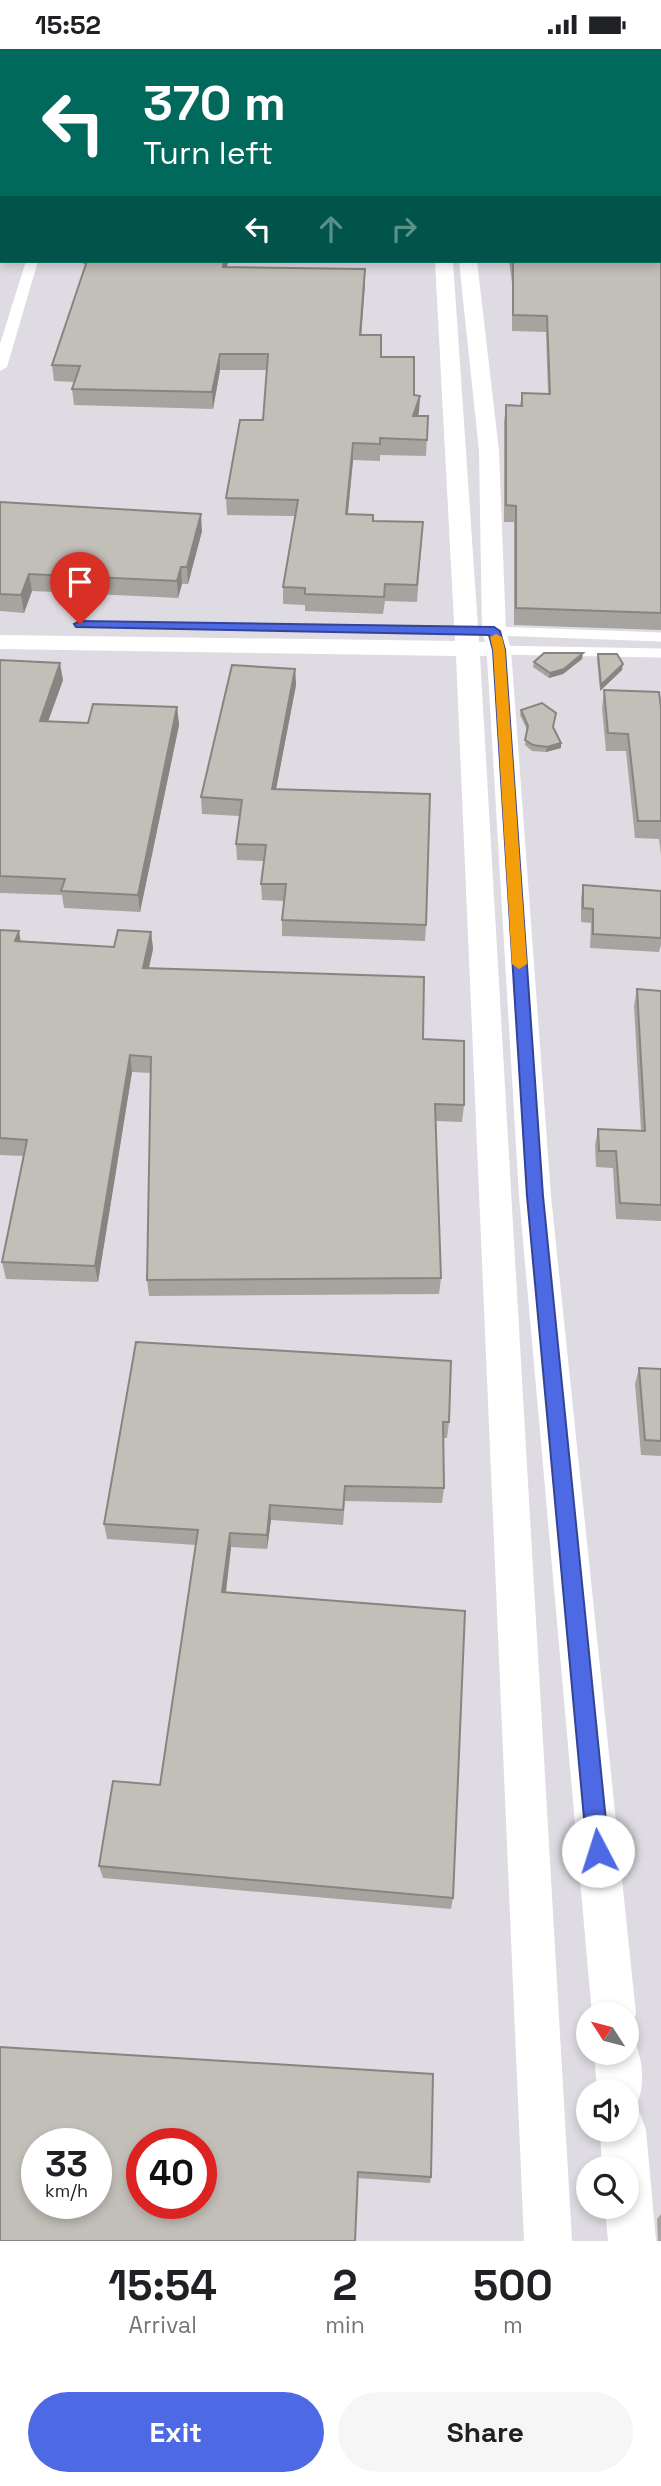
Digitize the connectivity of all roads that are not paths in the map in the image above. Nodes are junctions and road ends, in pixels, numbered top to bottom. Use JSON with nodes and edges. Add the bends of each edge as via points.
{"nodes":[{"id":1,"x":31,"y":263,"type":"edge"},
{"id":2,"x":444,"y":263,"type":"edge"},
{"id":3,"x":468,"y":263,"type":"edge"},
{"id":4,"x":0,"y":367,"type":"edge"},
{"id":5,"x":0,"y":623,"type":"edge"},
{"id":6,"x":661,"y":637,"type":"edge"},
{"id":7,"x":481,"y":640,"type":"junction"},
{"id":8,"x":0,"y":642,"type":"edge"},
{"id":9,"x":661,"y":653,"type":"edge"},
{"id":10,"x":613,"y":2002,"type":"edge"},
{"id":11,"x":630,"y":2219,"type":"edge"},
{"id":12,"x":548,"y":2241,"type":"edge"},
{"id":13,"x":632,"y":2241,"type":"edge"}],
"edges":[{"from":1,"to":4,"type":"street"},
{"from":2,"to":7,"type":"street"},
{"from":3,"to":7,"type":"street","via":[[489,451]]},
{"from":5,"to":7,"type":"street","via":[[402,628]]},
{"from":6,"to":7,"type":"lane"},
{"from":7,"to":8,"type":"street"},
{"from":7,"to":9,"type":"lane"},
{"from":7,"to":10,"type":"street"},
{"from":7,"to":12,"type":"street"},
{"from":11,"to":13,"type":"street"}]}
